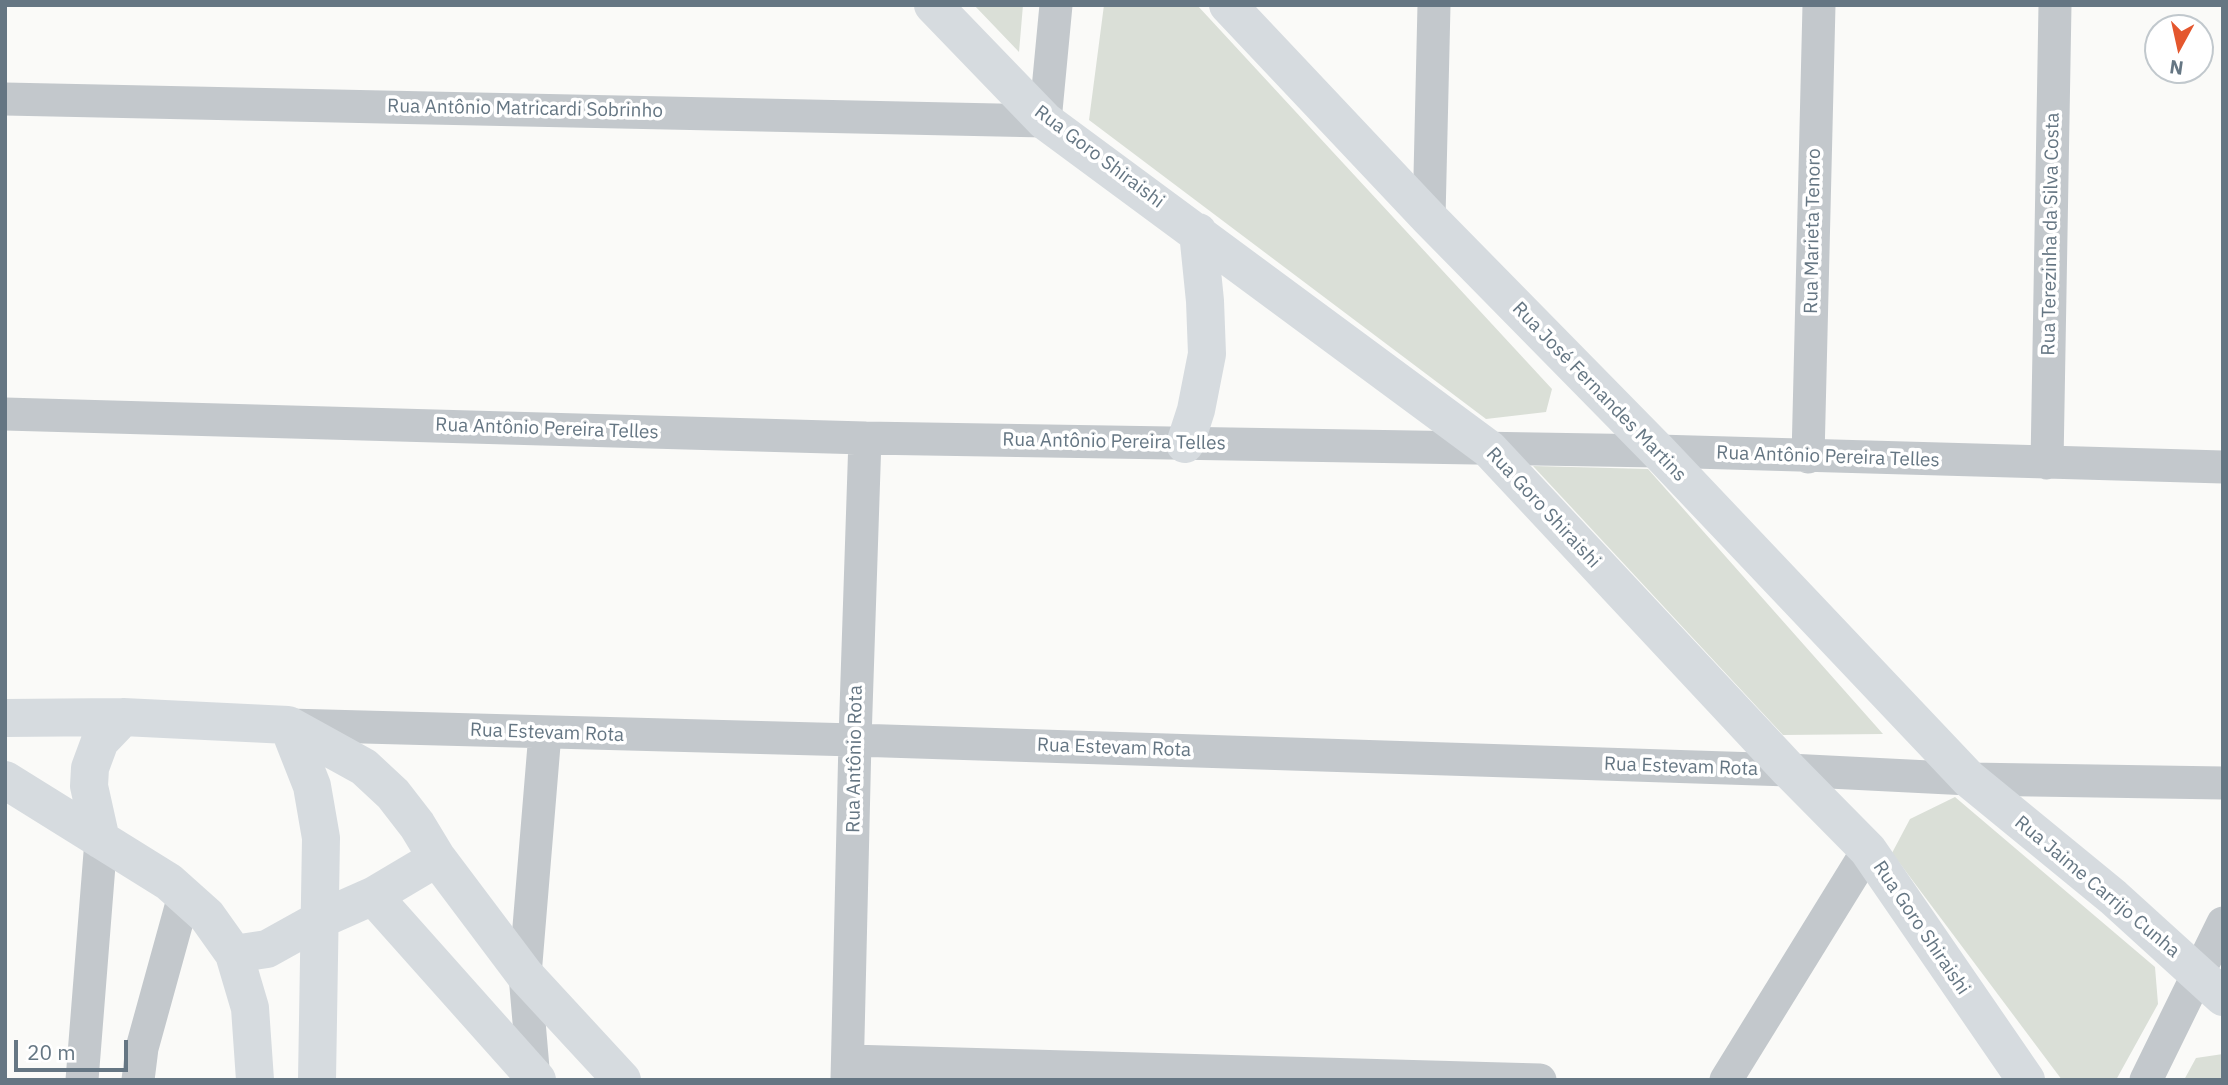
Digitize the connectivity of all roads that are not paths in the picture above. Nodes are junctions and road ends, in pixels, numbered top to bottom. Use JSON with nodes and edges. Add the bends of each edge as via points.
{"nodes":[{"id":1,"x":933,"y":5,"type":"edge"},
{"id":2,"x":1056,"y":5,"type":"edge"},
{"id":3,"x":1228,"y":5,"type":"edge"},
{"id":4,"x":1434,"y":5,"type":"edge"},
{"id":5,"x":1819,"y":5,"type":"edge"},
{"id":6,"x":2055,"y":5,"type":"edge"},
{"id":7,"x":5,"y":99,"type":"edge"},
{"id":8,"x":1045,"y":121,"type":"junction"},
{"id":9,"x":1429,"y":218,"type":"junction"},
{"id":10,"x":1198,"y":232,"type":"junction"},
{"id":11,"x":5,"y":414,"type":"edge"},
{"id":12,"x":866,"y":438,"type":"junction"},
{"id":13,"x":1185,"y":444,"type":"junction"},
{"id":14,"x":1489,"y":449,"type":"junction"},
{"id":15,"x":1658,"y":451,"type":"junction"},
{"id":16,"x":1808,"y":457,"type":"junction"},
{"id":17,"x":2047,"y":463,"type":"junction"},
{"id":18,"x":2223,"y":467,"type":"edge"},
{"id":19,"x":123,"y":717,"type":"junction"},
{"id":20,"x":5,"y":718,"type":"edge"},
{"id":21,"x":288,"y":725,"type":"junction"},
{"id":22,"x":545,"y":733,"type":"junction"},
{"id":23,"x":855,"y":740,"type":"junction"},
{"id":24,"x":1788,"y":770,"type":"junction"},
{"id":25,"x":1969,"y":779,"type":"junction"},
{"id":26,"x":5,"y":780,"type":"edge"},
{"id":27,"x":2223,"y":783,"type":"edge"},
{"id":28,"x":101,"y":840,"type":"junction"},
{"id":29,"x":1868,"y":850,"type":"junction"},
{"id":30,"x":438,"y":858,"type":"junction"},
{"id":31,"x":184,"y":896,"type":"junction"},
{"id":32,"x":373,"y":896,"type":"junction"},
{"id":33,"x":321,"y":919,"type":"junction"},
{"id":34,"x":2223,"y":923,"type":"edge"},
{"id":35,"x":234,"y":954,"type":"junction"},
{"id":36,"x":524,"y":975,"type":"junction"},
{"id":37,"x":2210,"y":985,"type":"edge"},
{"id":38,"x":848,"y":1070,"type":"edge"},
{"id":39,"x":535,"y":1079,"type":"edge"},
{"id":40,"x":82,"y":1080,"type":"edge"},
{"id":41,"x":138,"y":1080,"type":"edge"},
{"id":42,"x":255,"y":1080,"type":"edge"},
{"id":43,"x":317,"y":1080,"type":"edge"},
{"id":44,"x":622,"y":1080,"type":"edge"},
{"id":45,"x":1540,"y":1080,"type":"edge"},
{"id":46,"x":1726,"y":1080,"type":"edge"},
{"id":47,"x":2026,"y":1080,"type":"edge"},
{"id":48,"x":2146,"y":1080,"type":"edge"}],
"edges":[{"from":1,"to":8,"type":"street","name":"Rua Goro Shiraishi"},
{"from":2,"to":8,"type":"street"},
{"from":3,"to":9,"type":"street","name":"Rua José Fernandes Martins"},
{"from":4,"to":9,"type":"street"},
{"from":5,"to":16,"type":"street","name":"Rua Marieta Tenoro"},
{"from":6,"to":17,"type":"street","name":"Rua Terezinha da Silva Costa"},
{"from":7,"to":8,"type":"street","name":"Rua Antônio Matricardi Sobrinho"},
{"from":8,"to":10,"type":"street","name":"Rua Goro Shiraishi"},
{"from":9,"to":15,"type":"street","name":"Rua José Fernandes Martins"},
{"from":10,"to":13,"type":"street","via":[[1207,354]]},
{"from":10,"to":14,"type":"street","name":"Rua Goro Shiraishi"},
{"from":11,"to":12,"type":"street","name":"Rua Antônio Pereira Telles"},
{"from":12,"to":13,"type":"street","name":"Rua Antônio Pereira Telles"},
{"from":12,"to":23,"type":"street","name":"Rua Antônio Rota"},
{"from":13,"to":14,"type":"street","name":"Rua Antônio Pereira Telles"},
{"from":14,"to":15,"type":"street","name":"Rua Antônio Pereira Telles"},
{"from":14,"to":24,"type":"street","name":"Rua Goro Shiraishi"},
{"from":15,"to":16,"type":"street","name":"Rua Antônio Pereira Telles"},
{"from":15,"to":25,"type":"street","name":"Rua José Fernandes Martins"},
{"from":16,"to":17,"type":"street","name":"Rua Antônio Pereira Telles"},
{"from":17,"to":18,"type":"street","name":"Rua Antônio Pereira Telles"},
{"from":19,"to":20,"type":"street","name":"Rua Estevam Rota"},
{"from":19,"to":21,"type":"street","name":"Rua Estevam Rota"},
{"from":19,"to":28,"type":"street","via":[[100,741],[90,768],[89,786]]},
{"from":21,"to":22,"type":"street","name":"Rua Estevam Rota"},
{"from":21,"to":30,"type":"street","via":[[364,767],[393,794]]},
{"from":21,"to":33,"type":"street","via":[[312,786],[321,838]]},
{"from":22,"to":23,"type":"street","name":"Rua Estevam Rota"},
{"from":22,"to":36,"type":"street"},
{"from":23,"to":24,"type":"street","name":"Rua Estevam Rota"},
{"from":23,"to":38,"type":"street","name":"Rua Antônio Rota"},
{"from":24,"to":25,"type":"street","name":"Rua Estevam Rota"},
{"from":24,"to":29,"type":"street","name":"Rua Goro Shiraishi"},
{"from":25,"to":27,"type":"street","name":"Rua Estevam Rota"},
{"from":25,"to":37,"type":"street","name":"Rua Jaime Carrijo Cunha"},
{"from":26,"to":28,"type":"street"},
{"from":28,"to":31,"type":"street"},
{"from":28,"to":40,"type":"street"},
{"from":29,"to":46,"type":"street"},
{"from":29,"to":47,"type":"street","name":"Rua Goro Shiraishi"},
{"from":30,"to":32,"type":"street"},
{"from":30,"to":36,"type":"street"},
{"from":31,"to":35,"type":"street","via":[[207,916]]},
{"from":31,"to":41,"type":"street","via":[[142,1048]]},
{"from":32,"to":33,"type":"street"},
{"from":32,"to":39,"type":"street"},
{"from":33,"to":35,"type":"street","via":[[267,949]]},
{"from":33,"to":43,"type":"street"},
{"from":34,"to":37,"type":"street"},
{"from":35,"to":42,"type":"street","via":[[250,1008]]},
{"from":36,"to":39,"type":"street"},
{"from":36,"to":44,"type":"street"},
{"from":37,"to":48,"type":"street"},
{"from":38,"to":45,"type":"street"}]}
